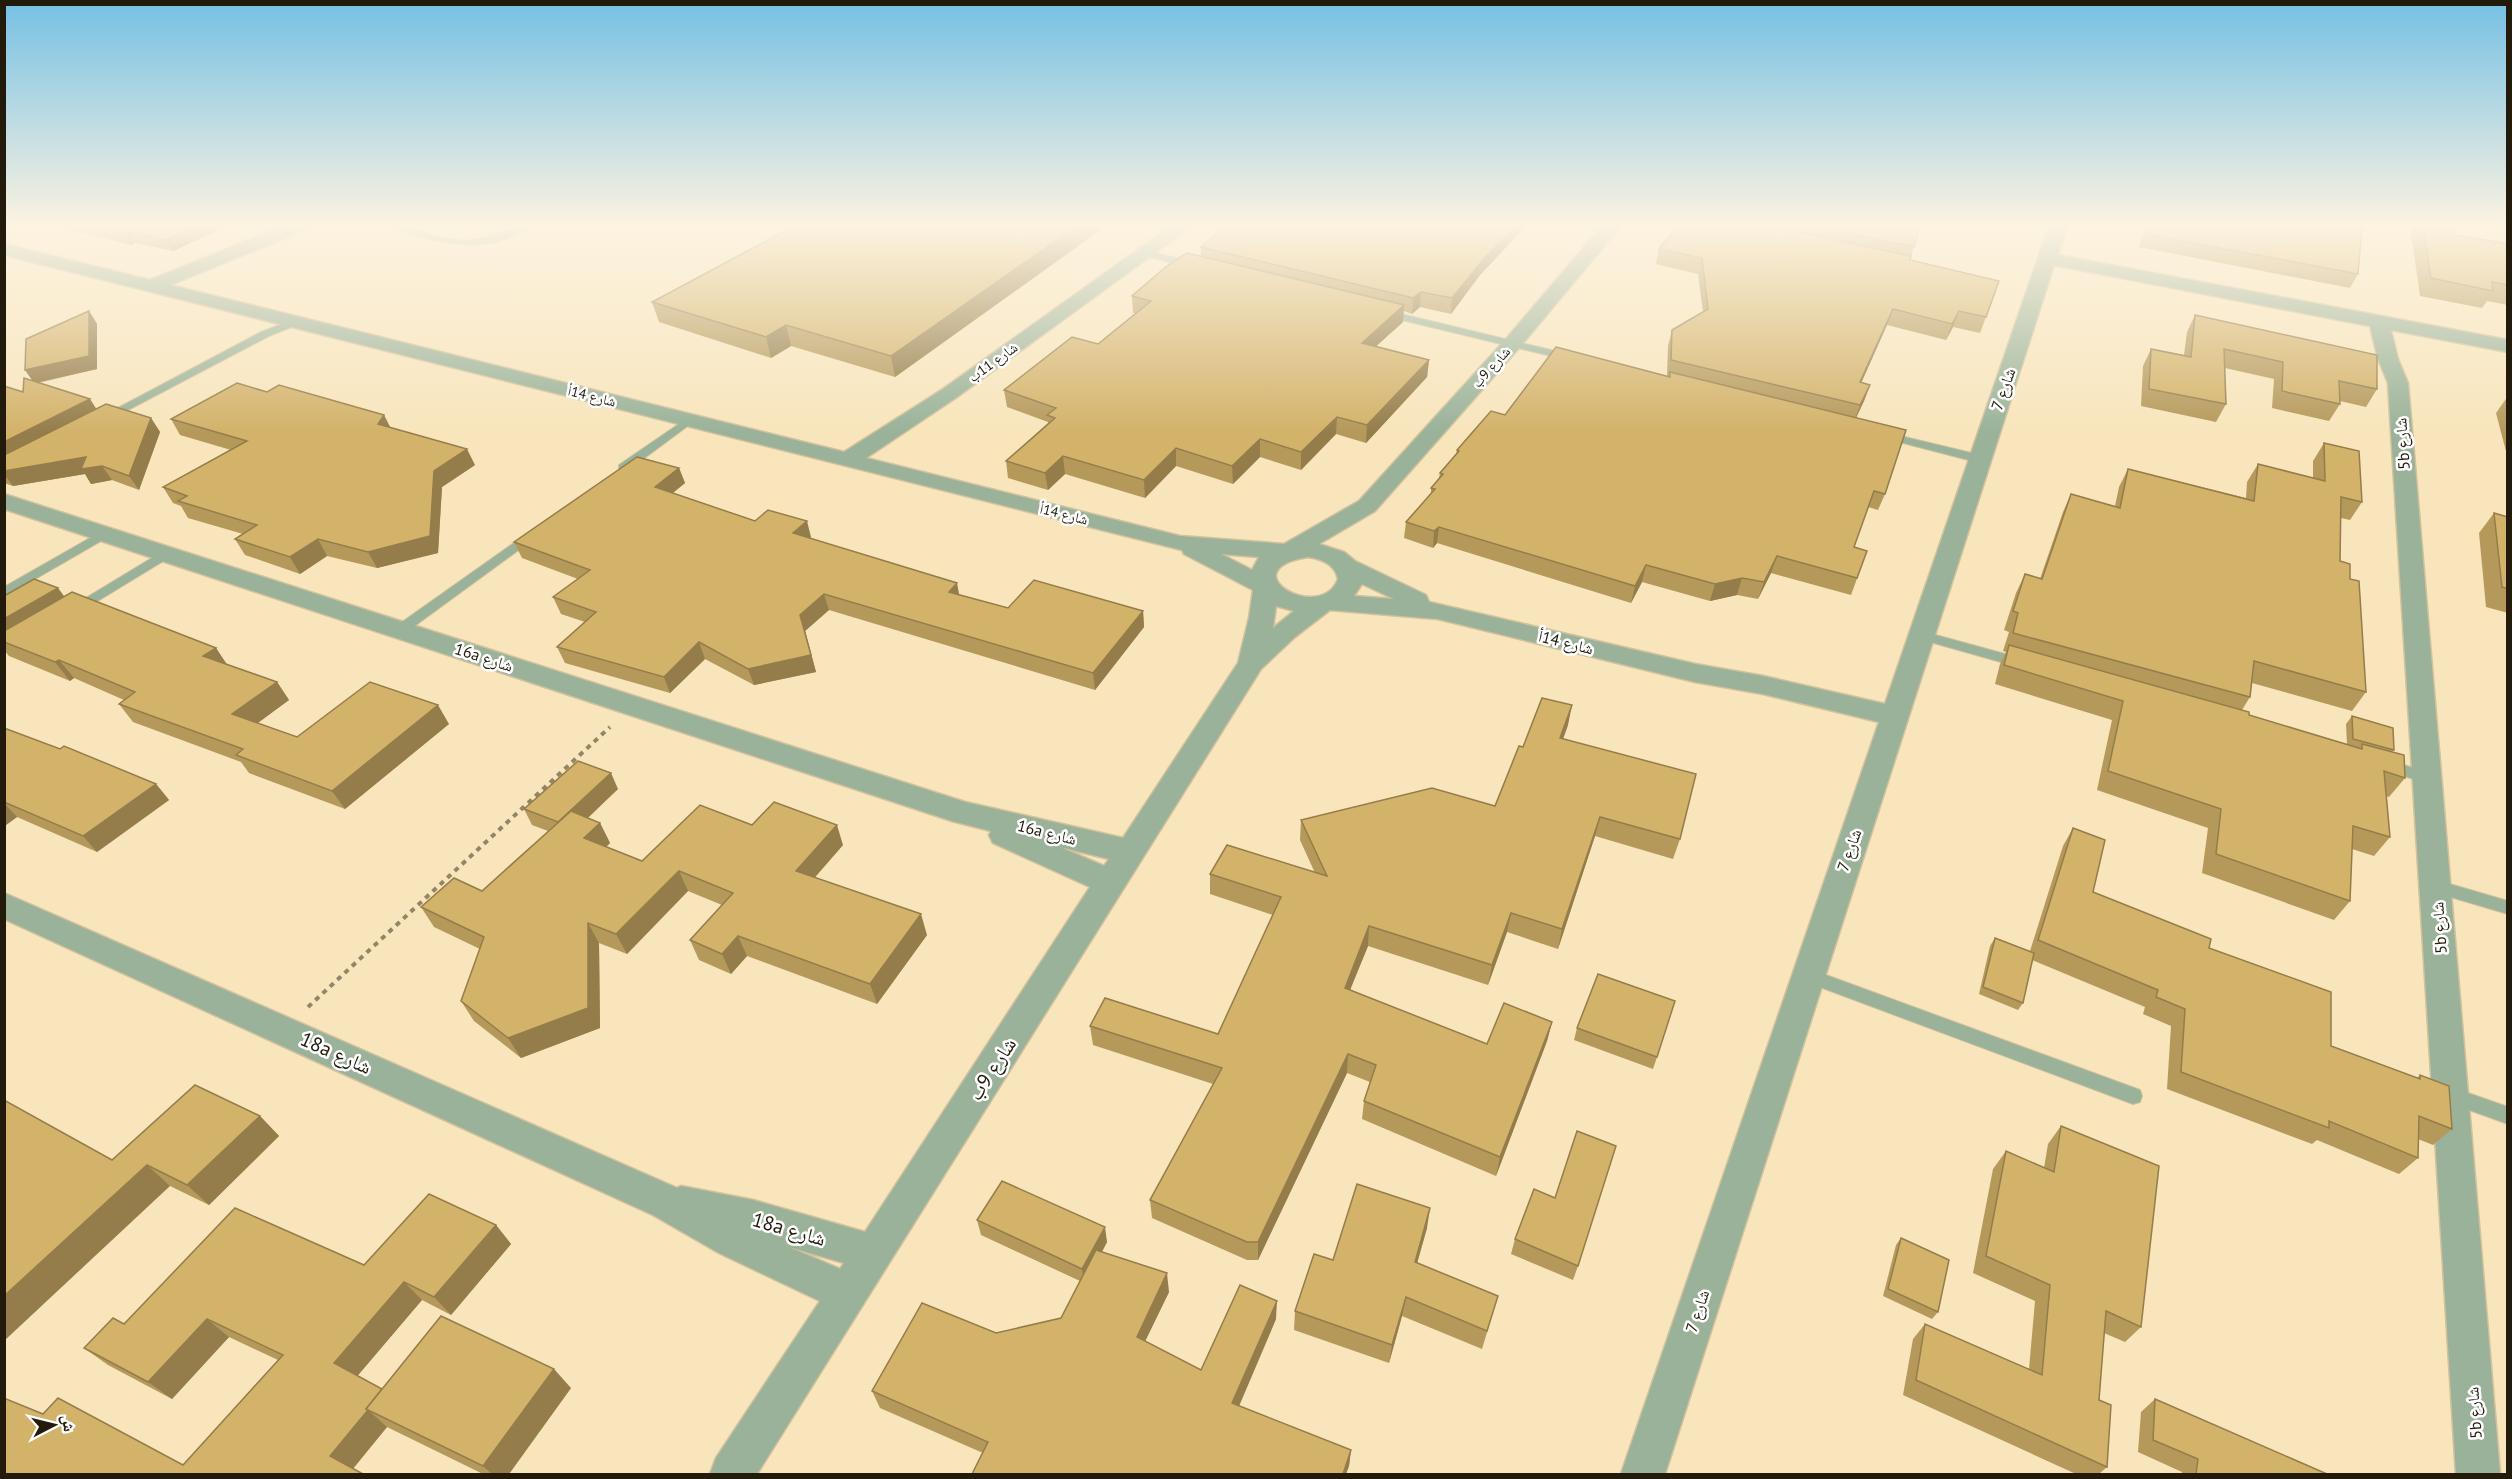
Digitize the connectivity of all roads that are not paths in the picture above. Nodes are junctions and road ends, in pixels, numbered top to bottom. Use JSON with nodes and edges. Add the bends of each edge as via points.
{"nodes":[{"id":1,"x":187,"y":295,"type":"edge"},
{"id":2,"x":1087,"y":295,"type":"edge"},
{"id":3,"x":1554,"y":295,"type":"edge"},
{"id":4,"x":2035,"y":295,"type":"edge"},
{"id":5,"x":2245,"y":295,"type":"edge"},
{"id":6,"x":1370,"y":309,"type":"edge"},
{"id":7,"x":2379,"y":321,"type":"junction"},
{"id":8,"x":295,"y":322,"type":"junction"},
{"id":9,"x":1512,"y":344,"type":"junction"},
{"id":10,"x":2508,"y":346,"type":"edge"},
{"id":11,"x":2404,"y":351,"type":"junction"},
{"id":12,"x":1551,"y":353,"type":"edge"},
{"id":13,"x":950,"y":393,"type":"junction"},
{"id":14,"x":689,"y":420,"type":"junction"},
{"id":15,"x":98,"y":421,"type":"edge"},
{"id":16,"x":1875,"y":433,"type":"edge"},
{"id":17,"x":1980,"y":459,"type":"junction"},
{"id":18,"x":848,"y":460,"type":"junction"},
{"id":19,"x":879,"y":468,"type":"junction"},
{"id":20,"x":612,"y":476,"type":"edge"},
{"id":21,"x":4,"y":501,"type":"edge"},
{"id":22,"x":1367,"y":506,"type":"junction"},
{"id":23,"x":545,"y":525,"type":"edge"},
{"id":24,"x":104,"y":534,"type":"junction"},
{"id":25,"x":1180,"y":543,"type":"junction"},
{"id":26,"x":1288,"y":552,"type":"junction"},
{"id":27,"x":165,"y":554,"type":"junction"},
{"id":28,"x":1348,"y":567,"type":"junction"},
{"id":29,"x":1266,"y":587,"type":"junction"},
{"id":30,"x":4,"y":593,"type":"edge"},
{"id":31,"x":1325,"y":603,"type":"junction"},
{"id":32,"x":1438,"y":611,"type":"junction"},
{"id":33,"x":65,"y":615,"type":"edge"},
{"id":34,"x":400,"y":630,"type":"junction"},
{"id":35,"x":1921,"y":635,"type":"junction"},
{"id":36,"x":1251,"y":663,"type":"junction"},
{"id":37,"x":2036,"y":667,"type":"edge"},
{"id":38,"x":1891,"y":726,"type":"junction"},
{"id":39,"x":2370,"y":761,"type":"edge"},
{"id":40,"x":2427,"y":777,"type":"junction"},
{"id":41,"x":963,"y":813,"type":"junction"},
{"id":42,"x":1131,"y":852,"type":"junction"},
{"id":43,"x":1111,"y":883,"type":"junction"},
{"id":44,"x":2436,"y":886,"type":"junction"},
{"id":45,"x":4,"y":905,"type":"edge"},
{"id":46,"x":2508,"y":908,"type":"edge"},
{"id":47,"x":1808,"y":975,"type":"junction"},
{"id":48,"x":2451,"y":1095,"type":"junction"},
{"id":49,"x":2133,"y":1096,"type":"dead end"},
{"id":50,"x":2508,"y":1116,"type":"edge"},
{"id":51,"x":667,"y":1202,"type":"junction"},
{"id":52,"x":874,"y":1253,"type":"junction"},
{"id":53,"x":849,"y":1293,"type":"junction"},
{"id":54,"x":732,"y":1474,"type":"edge"},
{"id":55,"x":1643,"y":1474,"type":"edge"},
{"id":56,"x":2478,"y":1474,"type":"edge"}],
"edges":[{"from":1,"to":8,"type":"street","name":"شارع 14أ"},
{"from":2,"to":13,"type":"street","name":"شارع 11ب"},
{"from":3,"to":9,"type":"street","name":"شارع 9ب"},
{"from":4,"to":17,"type":"street","name":"شارع 7"},
{"from":5,"to":7,"type":"street"},
{"from":6,"to":9,"type":"lane"},
{"from":7,"to":11,"type":"street"},
{"from":7,"to":11,"type":"street","name":"5b شارع","via":[[2388,359]]},
{"from":8,"to":14,"type":"street","name":"شارع 14أ"},
{"from":8,"to":15,"type":"lane"},
{"from":9,"to":12,"type":"lane"},
{"from":9,"to":22,"type":"street","name":"شارع 9ب"},
{"from":10,"to":11,"type":"street"},
{"from":11,"to":40,"type":"street","name":"5b شارع"},
{"from":13,"to":18,"type":"street","name":"شارع 11ب"},
{"from":13,"to":19,"type":"street","name":"شارع 11ب"},
{"from":14,"to":18,"type":"street","name":"شارع 14أ"},
{"from":14,"to":20,"type":"lane"},
{"from":16,"to":17,"type":"lane"},
{"from":17,"to":35,"type":"street","name":"شارع 7"},
{"from":18,"to":19,"type":"street","name":"شارع 14أ"},
{"from":19,"to":25,"type":"street","name":"شارع 14أ"},
{"from":21,"to":24,"type":"street","name":"16a شارع"},
{"from":22,"to":26,"type":"street","name":"شارع 9ب"},
{"from":22,"to":28,"type":"street","name":"شارع 9ب","via":[[1354,537]]},
{"from":23,"to":34,"type":"lane"},
{"from":24,"to":27,"type":"street","name":"16a شارع"},
{"from":24,"to":30,"type":"lane"},
{"from":25,"to":26,"type":"street","name":"شارع 14أ"},
{"from":25,"to":29,"type":"street","name":"شارع 14أ"},
{"from":26,"to":28,"type":"street","via":[[1318,551]]},
{"from":26,"to":29,"type":"street","via":[[1272,559],[1263,569]]},
{"from":27,"to":33,"type":"lane"},
{"from":27,"to":34,"type":"street","name":"16a شارع"},
{"from":28,"to":31,"type":"street","via":[[1351,579],[1346,591]]},
{"from":28,"to":32,"type":"street","name":"شارع 14أ"},
{"from":29,"to":31,"type":"street","via":[[1277,597],[1295,604]]},
{"from":29,"to":36,"type":"street","name":"شارع 9ب"},
{"from":31,"to":32,"type":"street","name":"شارع 14أ"},
{"from":31,"to":36,"type":"street","name":"شارع 9ب","via":[[1287,629]]},
{"from":32,"to":38,"type":"street","name":"شارع 14أ","via":[[1695,673],[1791,708]]},
{"from":34,"to":41,"type":"street","name":"16a شارع"},
{"from":35,"to":37,"type":"lane"},
{"from":35,"to":38,"type":"street","name":"شارع 7"},
{"from":36,"to":42,"type":"street","name":"شارع 9ب"},
{"from":38,"to":47,"type":"street","name":"شارع 7"},
{"from":39,"to":40,"type":"lane"},
{"from":40,"to":44,"type":"street","name":"5b شارع"},
{"from":41,"to":42,"type":"street","name":"16a شارع"},
{"from":41,"to":43,"type":"street","name":"16a شارع"},
{"from":42,"to":43,"type":"street","name":"شارع 9ب"},
{"from":43,"to":52,"type":"street","name":"شارع 9ب"},
{"from":44,"to":46,"type":"lane"},
{"from":44,"to":48,"type":"street","name":"5b شارع"},
{"from":45,"to":51,"type":"street","name":"18a شارع"},
{"from":47,"to":49,"type":"lane"},
{"from":47,"to":55,"type":"street","name":"شارع 7"},
{"from":48,"to":50,"type":"lane"},
{"from":48,"to":56,"type":"street","name":"5b شارع"},
{"from":51,"to":52,"type":"street","name":"18a شارع","via":[[753,1218]]},
{"from":51,"to":53,"type":"street","name":"18a شارع","via":[[745,1247]]},
{"from":52,"to":53,"type":"street","name":"شارع 9ب"},
{"from":53,"to":54,"type":"street","name":"شارع 9ب"}]}
